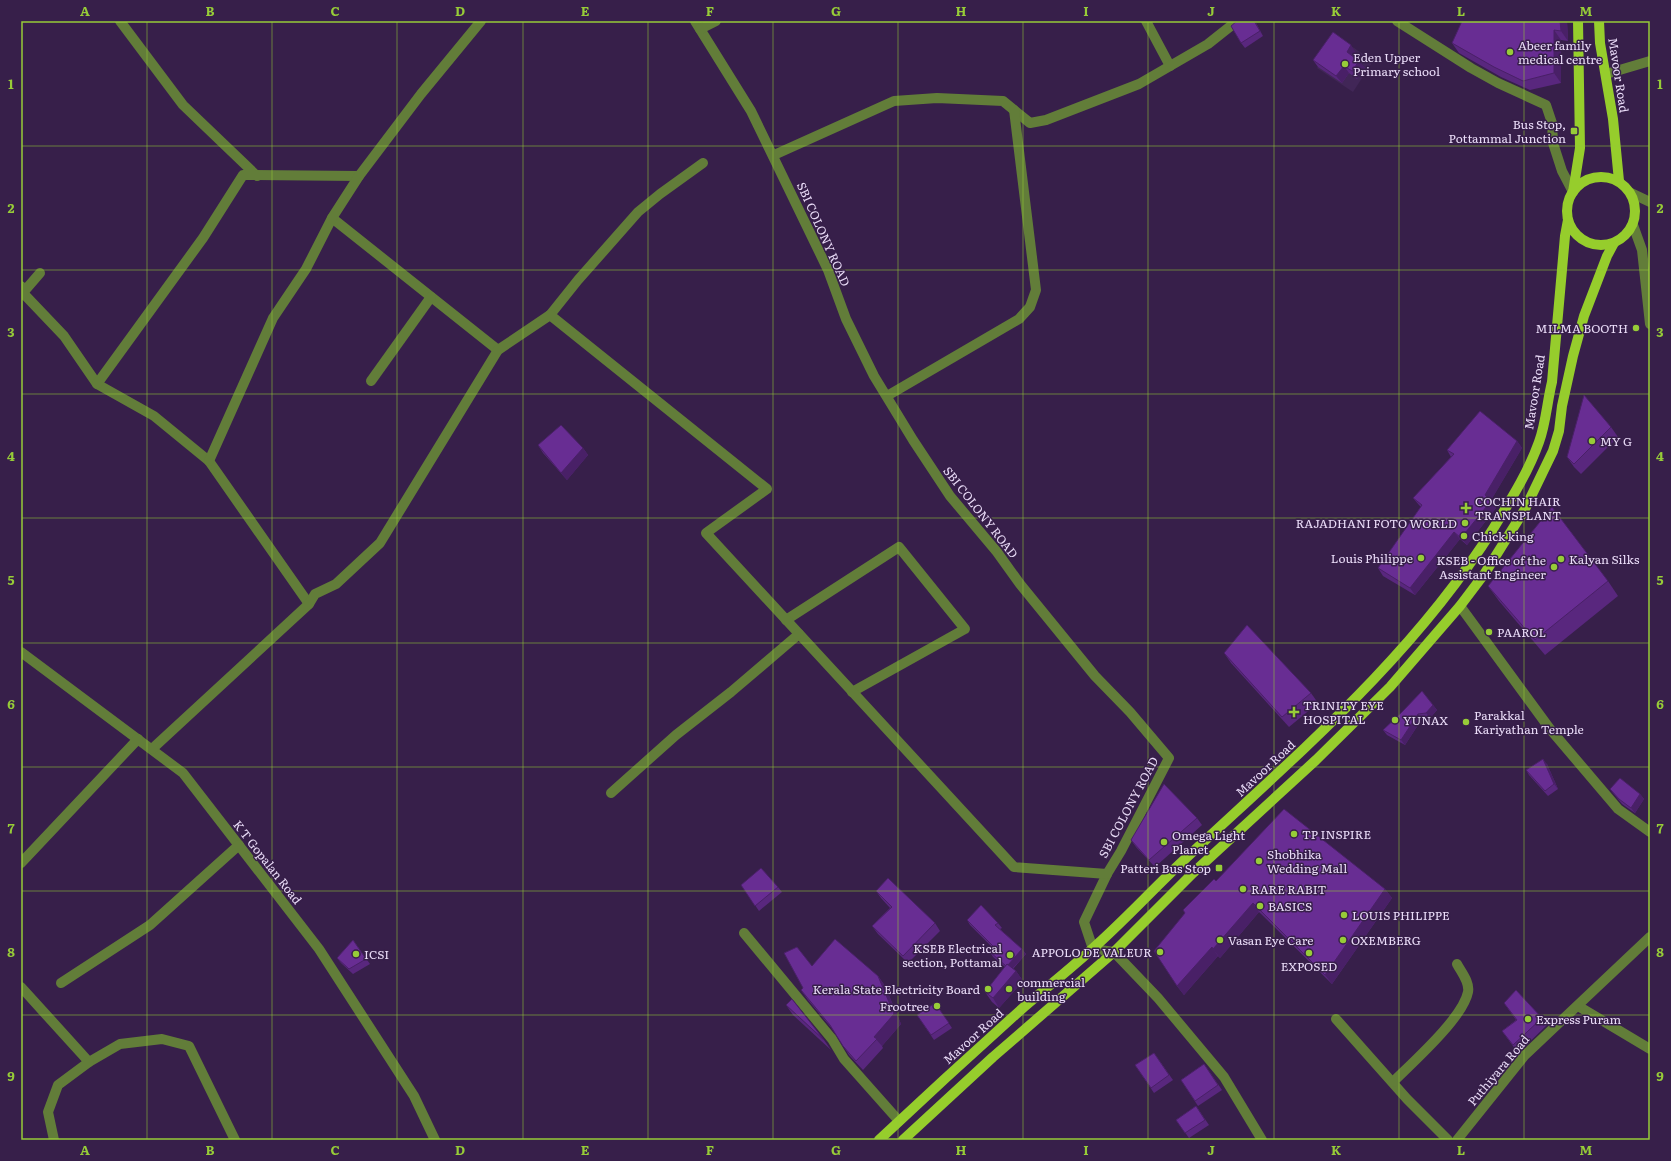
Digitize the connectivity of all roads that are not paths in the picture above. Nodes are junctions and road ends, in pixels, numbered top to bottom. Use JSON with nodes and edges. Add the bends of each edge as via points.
{"nodes":[{"id":1,"x":120,"y":21,"type":"edge"},
{"id":2,"x":481,"y":21,"type":"edge"},
{"id":3,"x":716,"y":21,"type":"edge"},
{"id":4,"x":1146,"y":21,"type":"edge"},
{"id":5,"x":1237,"y":21,"type":"edge"},
{"id":6,"x":1396,"y":21,"type":"edge"},
{"id":7,"x":1578,"y":21,"type":"edge"},
{"id":8,"x":1599,"y":21,"type":"edge"},
{"id":9,"x":698,"y":25,"type":"edge"},
{"id":10,"x":1650,"y":61,"type":"edge"},
{"id":11,"x":1170,"y":66,"type":"junction"},
{"id":12,"x":1606,"y":74,"type":"junction"},
{"id":13,"x":1014,"y":110,"type":"junction"},
{"id":14,"x":774,"y":155,"type":"junction"},
{"id":15,"x":703,"y":163,"type":"dead end"},
{"id":16,"x":257,"y":176,"type":"junction"},
{"id":17,"x":359,"y":176,"type":"junction"},
{"id":18,"x":1618,"y":181,"type":"junction"},
{"id":19,"x":1573,"y":192,"type":"junction"},
{"id":20,"x":1631,"y":194,"type":"junction"},
{"id":21,"x":1650,"y":202,"type":"edge"},
{"id":22,"x":332,"y":218,"type":"junction"},
{"id":23,"x":1568,"y":220,"type":"junction"},
{"id":24,"x":1633,"y":225,"type":"junction"},
{"id":25,"x":1614,"y":243,"type":"junction"},
{"id":26,"x":40,"y":273,"type":"dead end"},
{"id":27,"x":22,"y":291,"type":"edge"},
{"id":28,"x":431,"y":297,"type":"junction"},
{"id":29,"x":550,"y":315,"type":"junction"},
{"id":30,"x":1650,"y":324,"type":"edge"},
{"id":31,"x":498,"y":350,"type":"junction"},
{"id":32,"x":371,"y":381,"type":"dead end"},
{"id":33,"x":97,"y":384,"type":"junction"},
{"id":34,"x":887,"y":396,"type":"junction"},
{"id":35,"x":209,"y":461,"type":"junction"},
{"id":36,"x":309,"y":604,"type":"junction"},
{"id":37,"x":1460,"y":606,"type":"junction"},
{"id":38,"x":786,"y":620,"type":"junction"},
{"id":39,"x":799,"y":634,"type":"junction"},
{"id":40,"x":21,"y":652,"type":"edge"},
{"id":41,"x":852,"y":692,"type":"junction"},
{"id":42,"x":138,"y":739,"type":"junction"},
{"id":43,"x":152,"y":749,"type":"junction"},
{"id":44,"x":611,"y":793,"type":"dead end"},
{"id":45,"x":1650,"y":832,"type":"edge"},
{"id":46,"x":239,"y":845,"type":"junction"},
{"id":47,"x":21,"y":863,"type":"edge"},
{"id":48,"x":1107,"y":874,"type":"junction"},
{"id":49,"x":744,"y":932,"type":"dead end"},
{"id":50,"x":1650,"y":937,"type":"edge"},
{"id":51,"x":1093,"y":949,"type":"junction"},
{"id":52,"x":1114,"y":952,"type":"junction"},
{"id":53,"x":1457,"y":964,"type":"dead end"},
{"id":54,"x":61,"y":984,"type":"dead end"},
{"id":55,"x":21,"y":987,"type":"edge"},
{"id":56,"x":1578,"y":1006,"type":"junction"},
{"id":57,"x":1336,"y":1019,"type":"dead end"},
{"id":58,"x":1650,"y":1049,"type":"edge"},
{"id":59,"x":89,"y":1062,"type":"junction"},
{"id":60,"x":1393,"y":1082,"type":"junction"},
{"id":61,"x":899,"y":1121,"type":"junction"},
{"id":62,"x":54,"y":1140,"type":"edge"},
{"id":63,"x":235,"y":1140,"type":"edge"},
{"id":64,"x":436,"y":1140,"type":"edge"},
{"id":65,"x":879,"y":1140,"type":"edge"},
{"id":66,"x":903,"y":1140,"type":"edge"},
{"id":67,"x":1262,"y":1140,"type":"edge"},
{"id":68,"x":1448,"y":1140,"type":"edge"},
{"id":69,"x":1457,"y":1140,"type":"edge"}],
"edges":[{"from":1,"to":16,"type":"street","via":[[183,105]]},
{"from":2,"to":17,"type":"street","via":[[420,94]]},
{"from":3,"to":9,"type":"street"},
{"from":4,"to":11,"type":"street"},
{"from":5,"to":11,"type":"street","via":[[1208,44]]},
{"from":6,"to":19,"type":"street","via":[[1498,83],[1546,104],[1552,123],[1553,143],[1562,171]]},
{"from":7,"to":19,"type":"main road","name":"Mavoor Road","via":[[1580,148]]},
{"from":8,"to":12,"type":"main road","name":"Mavoor Road"},
{"from":9,"to":14,"type":"street","name":"SBI COLONY ROAD","via":[[751,111]]},
{"from":10,"to":12,"type":"street"},
{"from":11,"to":13,"type":"street","via":[[1139,84],[1046,120],[1030,123]]},
{"from":12,"to":18,"type":"main road","name":"Mavoor Road","via":[[1613,118]]},
{"from":13,"to":14,"type":"street","via":[[1003,101],[938,98],[894,101]]},
{"from":13,"to":34,"type":"street","via":[[1036,290],[1030,307],[1019,319]]},
{"from":14,"to":34,"type":"street","name":"SBI COLONY ROAD","via":[[828,270],[846,319],[874,376]]},
{"from":15,"to":29,"type":"street","via":[[638,212]]},
{"from":16,"to":17,"type":"street"},
{"from":16,"to":33,"type":"street","via":[[243,175],[202,238]]},
{"from":17,"to":22,"type":"street"},
{"from":18,"to":19,"type":"main road","via":[[1593,178],[1582,183]]},
{"from":18,"to":20,"type":"main road"},
{"from":19,"to":23,"type":"main road","name":"Mavoor Road","via":[[1567,209]]},
{"from":20,"to":21,"type":"street"},
{"from":20,"to":24,"type":"main road","via":[[1635,206]]},
{"from":22,"to":28,"type":"street"},
{"from":22,"to":35,"type":"street","via":[[306,269],[274,318]]},
{"from":23,"to":25,"type":"main road","via":[[1576,234],[1588,243],[1601,246]]},
{"from":23,"to":51,"type":"main road","name":"Mavoor Road","via":[[1564,236],[1552,382],[1539,444],[1511,500],[1472,562],[1373,681]]},
{"from":24,"to":25,"type":"main road","via":[[1625,236]]},
{"from":24,"to":30,"type":"street","via":[[1642,250]]},
{"from":25,"to":37,"type":"main road","via":[[1584,316],[1562,406],[1560,431],[1553,451],[1525,509]]},
{"from":26,"to":27,"type":"street"},
{"from":27,"to":33,"type":"street","via":[[64,336]]},
{"from":28,"to":31,"type":"street"},
{"from":28,"to":32,"type":"street"},
{"from":29,"to":31,"type":"street"},
{"from":29,"to":38,"type":"street","via":[[767,489],[706,534]]},
{"from":31,"to":36,"type":"street","via":[[380,543],[336,584],[315,594]]},
{"from":33,"to":35,"type":"street","via":[[154,416]]},
{"from":34,"to":48,"type":"street","name":"SBI COLONY ROAD","via":[[950,496],[1095,676],[1169,758]]},
{"from":35,"to":36,"type":"street"},
{"from":36,"to":43,"type":"street"},
{"from":37,"to":45,"type":"street","via":[[1550,729],[1618,810]]},
{"from":37,"to":52,"type":"main road","via":[[1363,714],[1193,873]]},
{"from":38,"to":39,"type":"street"},
{"from":38,"to":41,"type":"street","via":[[899,547],[965,629]]},
{"from":39,"to":41,"type":"street"},
{"from":39,"to":44,"type":"street","via":[[676,735]]},
{"from":40,"to":42,"type":"street","name":"K T Gopalan Road"},
{"from":41,"to":48,"type":"street","via":[[1014,867]]},
{"from":42,"to":43,"type":"street","name":"K T Gopalan Road"},
{"from":42,"to":47,"type":"street"},
{"from":43,"to":46,"type":"street","name":"K T Gopalan Road","via":[[183,773]]},
{"from":46,"to":54,"type":"street","via":[[150,925]]},
{"from":46,"to":64,"type":"street","name":"K T Gopalan Road","via":[[319,949],[414,1096]]},
{"from":48,"to":51,"type":"street","name":"SBI COLONY ROAD","via":[[1084,922]]},
{"from":49,"to":61,"type":"street","via":[[832,1039],[844,1060]]},
{"from":50,"to":56,"type":"street","name":"Puthiyara Road"},
{"from":51,"to":52,"type":"street"},
{"from":51,"to":61,"type":"main road","name":"Mavoor Road"},
{"from":52,"to":66,"type":"main road","via":[[993,1057]]},
{"from":52,"to":67,"type":"street","via":[[1158,998],[1224,1077]]},
{"from":53,"to":60,"type":"street","via":[[1467,982],[1468,992],[1461,1007],[1444,1031]]},
{"from":55,"to":59,"type":"street"},
{"from":56,"to":58,"type":"street"},
{"from":56,"to":69,"type":"street","name":"Puthiyara Road","via":[[1525,1055]]},
{"from":57,"to":60,"type":"street"},
{"from":59,"to":62,"type":"street","via":[[58,1085],[48,1112]]},
{"from":59,"to":63,"type":"street","via":[[120,1044],[162,1039],[189,1046]]},
{"from":60,"to":68,"type":"street"},
{"from":61,"to":65,"type":"main road","name":"Mavoor Road"}]}
